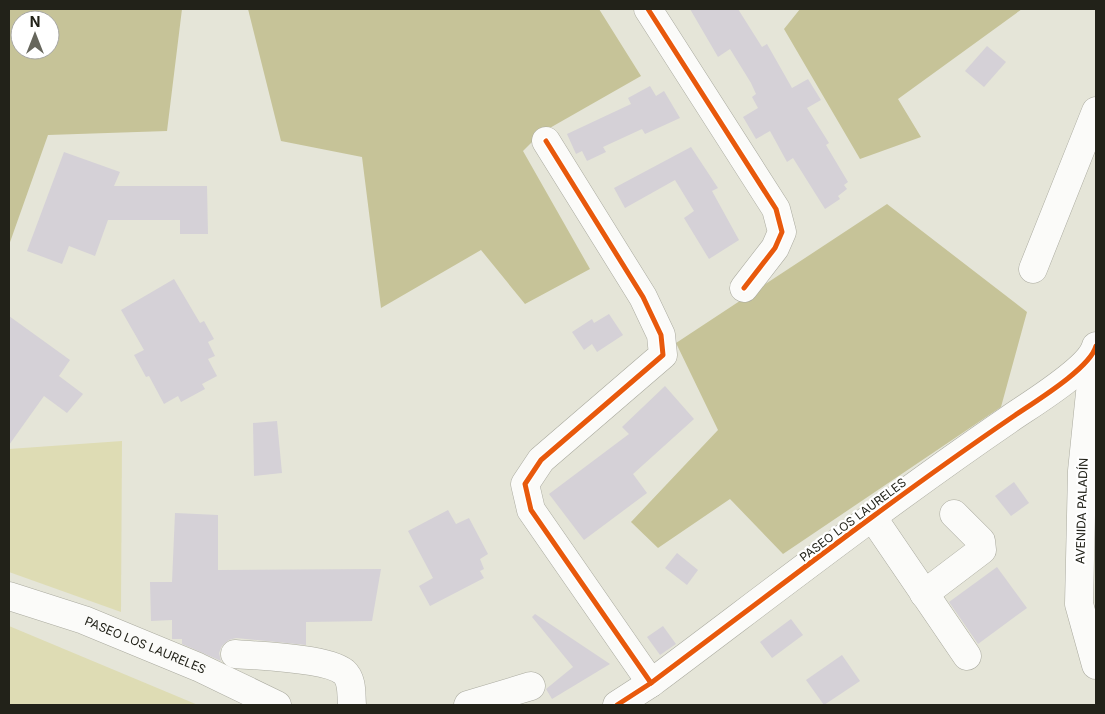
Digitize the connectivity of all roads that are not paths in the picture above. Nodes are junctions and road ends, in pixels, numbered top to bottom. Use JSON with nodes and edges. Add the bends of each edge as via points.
{"nodes":[{"id":1,"x":648,"y":9,"type":"edge"},
{"id":2,"x":1096,"y":111,"type":"edge"},
{"id":3,"x":546,"y":141,"type":"dead end"},
{"id":4,"x":1033,"y":269,"type":"dead end"},
{"id":5,"x":744,"y":288,"type":"dead end"},
{"id":6,"x":1095,"y":350,"type":"edge"},
{"id":7,"x":954,"y":514,"type":"dead end"},
{"id":8,"x":873,"y":518,"type":"junction"},
{"id":9,"x":924,"y":594,"type":"junction"},
{"id":10,"x":9,"y":596,"type":"edge"},
{"id":11,"x":235,"y":654,"type":"dead end"},
{"id":12,"x":967,"y":656,"type":"dead end"},
{"id":13,"x":1096,"y":665,"type":"edge"},
{"id":14,"x":651,"y":683,"type":"junction"},
{"id":15,"x":531,"y":686,"type":"dead end"},
{"id":16,"x":277,"y":705,"type":"edge"},
{"id":17,"x":352,"y":705,"type":"edge"},
{"id":18,"x":468,"y":705,"type":"edge"},
{"id":19,"x":617,"y":705,"type":"edge"}],
"edges":[{"from":1,"to":5,"type":"street","via":[[776,209],[782,232],[775,248]]},
{"from":2,"to":4,"type":"street"},
{"from":3,"to":14,"type":"street","via":[[643,297],[661,335],[663,355],[540,460],[526,484],[530,510]]},
{"from":6,"to":8,"type":"street","name":"PASEO LOS LAURELES","via":[[1064,381],[962,451]]},
{"from":6,"to":13,"type":"street","name":"AVENIDA PALADÍN","via":[[1082,471],[1080,604]]},
{"from":7,"to":9,"type":"street","via":[[981,541],[982,550]]},
{"from":8,"to":9,"type":"street"},
{"from":8,"to":14,"type":"street","name":"PASEO LOS LAURELES"},
{"from":9,"to":12,"type":"street"},
{"from":10,"to":16,"type":"street","name":"PASEO LOS LAURELES","via":[[84,620],[198,667]]},
{"from":11,"to":17,"type":"street","via":[[324,663],[344,673],[350,683]]},
{"from":14,"to":19,"type":"street","name":"PASEO LOS LAURELES"},
{"from":15,"to":18,"type":"street"}]}
